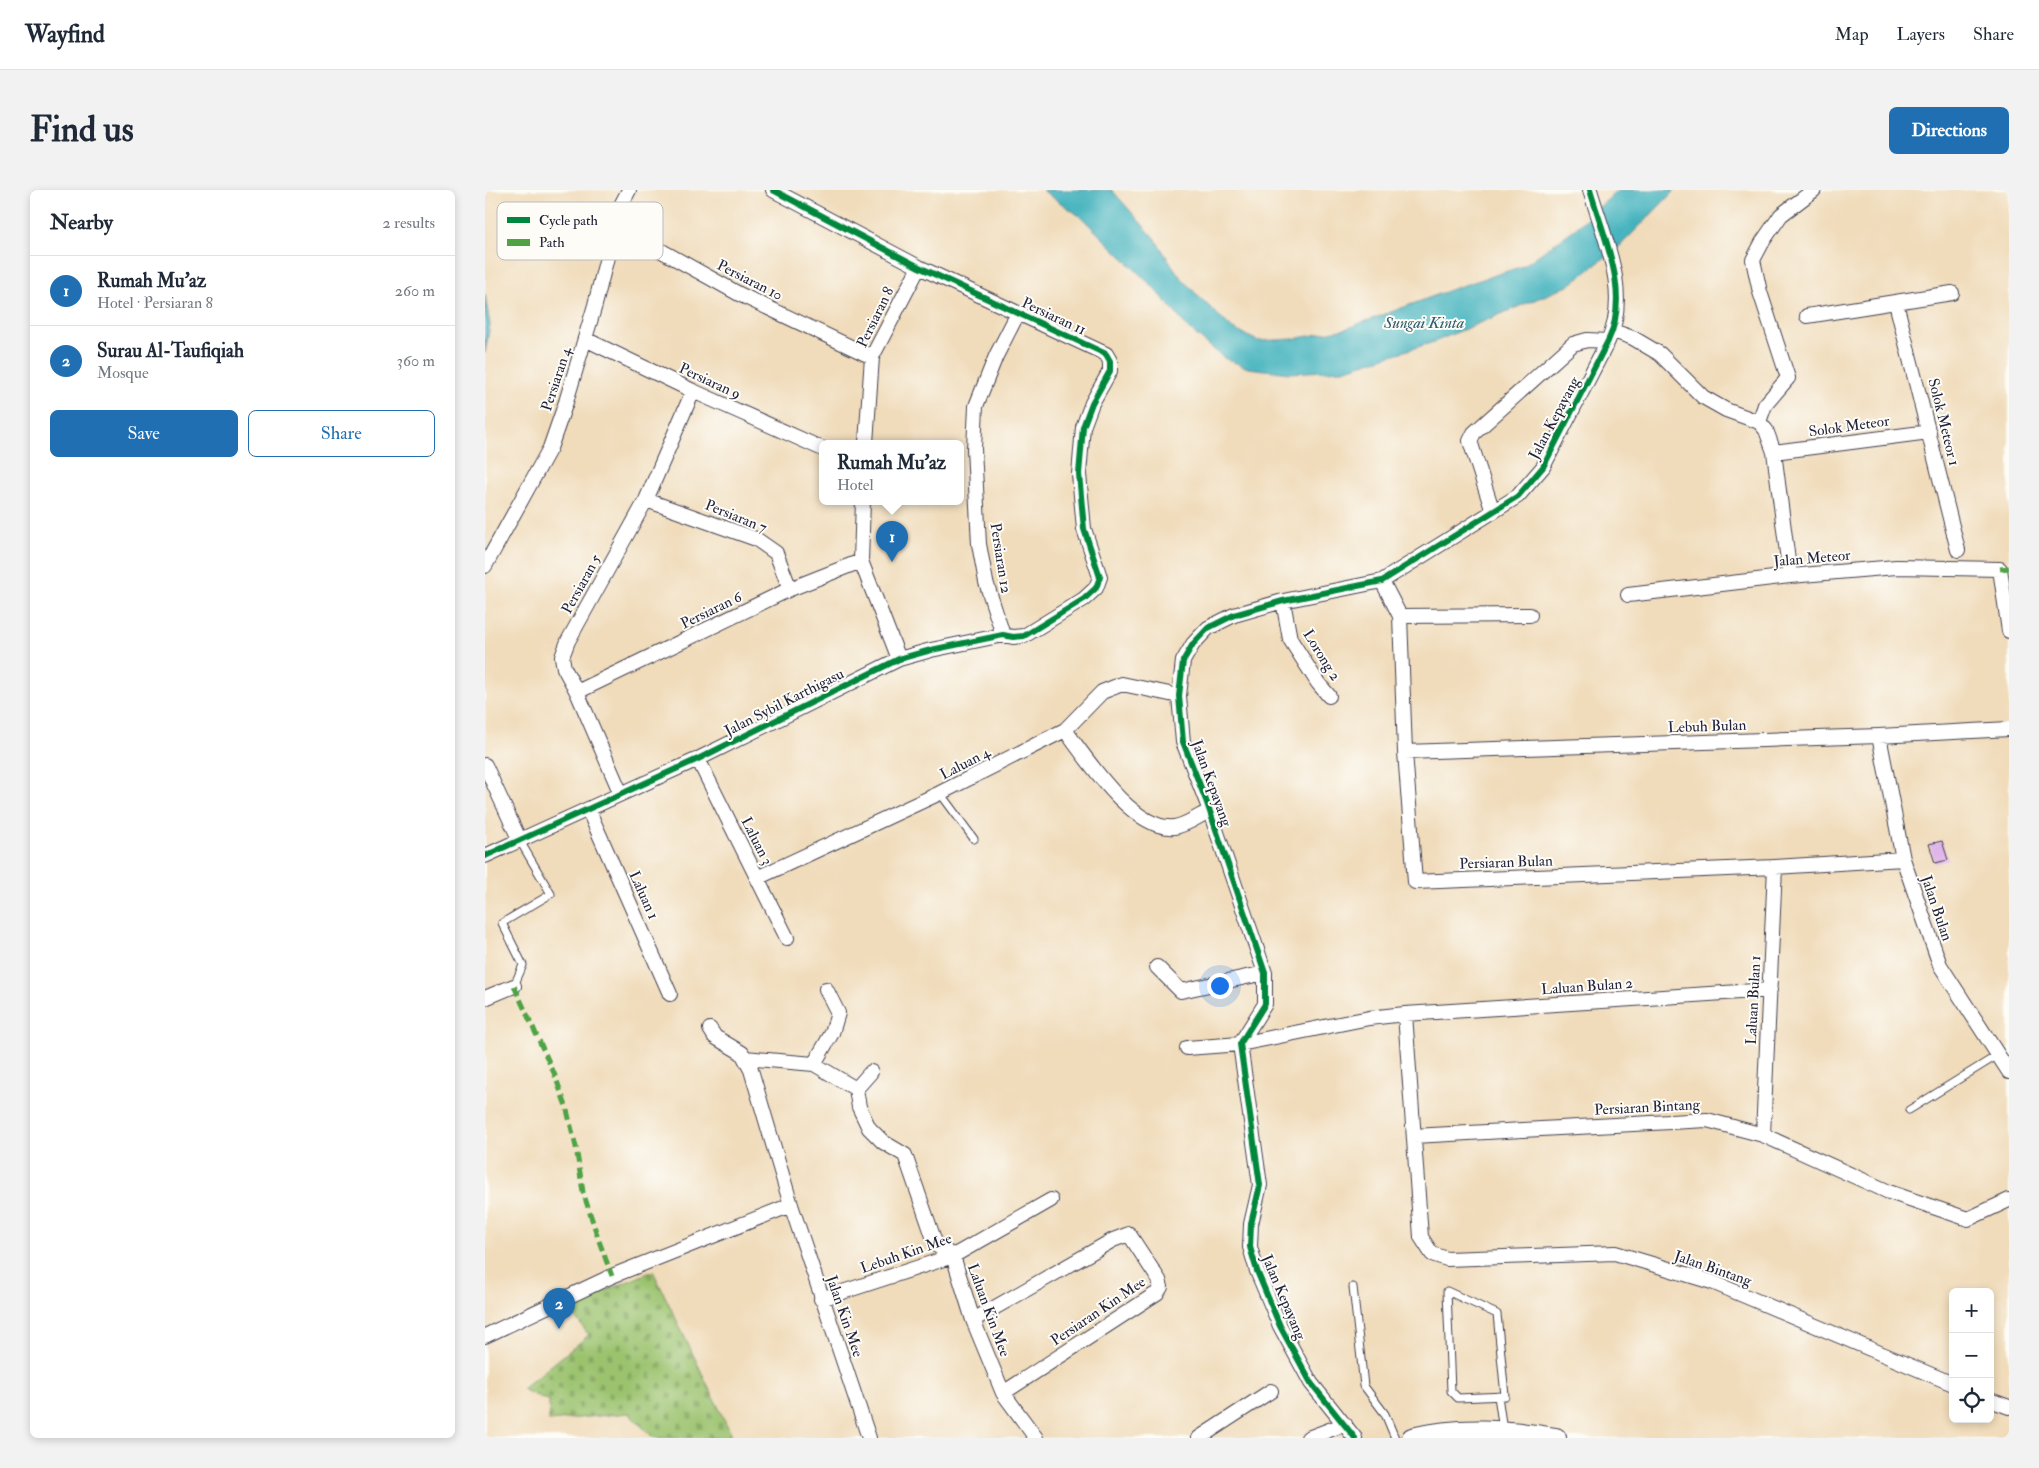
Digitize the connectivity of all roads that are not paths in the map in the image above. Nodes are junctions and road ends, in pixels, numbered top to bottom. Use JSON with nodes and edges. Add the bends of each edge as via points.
{"nodes":[{"id":1,"x":629,"y":190,"type":"edge"},
{"id":2,"x":773,"y":190,"type":"edge"},
{"id":3,"x":1590,"y":190,"type":"edge"},
{"id":4,"x":1814,"y":190,"type":"edge"},
{"id":5,"x":623,"y":202,"type":"edge"},
{"id":6,"x":663,"y":252,"type":"edge"},
{"id":7,"x":606,"y":260,"type":"edge"},
{"id":8,"x":919,"y":267,"type":"junction"},
{"id":9,"x":1953,"y":293,"type":"dead end"},
{"id":10,"x":1896,"y":302,"type":"junction"},
{"id":11,"x":1017,"y":313,"type":"junction"},
{"id":12,"x":1807,"y":316,"type":"dead end"},
{"id":13,"x":1610,"y":336,"type":"junction"},
{"id":14,"x":585,"y":338,"type":"junction"},
{"id":15,"x":872,"y":357,"type":"junction"},
{"id":16,"x":693,"y":392,"type":"junction"},
{"id":17,"x":1759,"y":422,"type":"junction"},
{"id":18,"x":1929,"y":432,"type":"junction"},
{"id":19,"x":866,"y":440,"type":"edge"},
{"id":20,"x":819,"y":447,"type":"edge"},
{"id":21,"x":1773,"y":452,"type":"junction"},
{"id":22,"x":646,"y":500,"type":"junction"},
{"id":23,"x":863,"y":505,"type":"edge"},
{"id":24,"x":1493,"y":512,"type":"junction"},
{"id":25,"x":1959,"y":550,"type":"dead end"},
{"id":26,"x":861,"y":561,"type":"junction"},
{"id":27,"x":485,"y":566,"type":"edge"},
{"id":28,"x":1790,"y":576,"type":"junction"},
{"id":29,"x":1382,"y":581,"type":"junction"},
{"id":30,"x":1096,"y":588,"type":"joint"},
{"id":31,"x":790,"y":589,"type":"junction"},
{"id":32,"x":1628,"y":595,"type":"dead end"},
{"id":33,"x":1283,"y":601,"type":"junction"},
{"id":34,"x":1530,"y":615,"type":"dead end"},
{"id":35,"x":1400,"y":616,"type":"junction"},
{"id":36,"x":2009,"y":631,"type":"edge"},
{"id":37,"x":1003,"y":635,"type":"junction"},
{"id":38,"x":899,"y":659,"type":"junction"},
{"id":39,"x":577,"y":692,"type":"junction"},
{"id":40,"x":1179,"y":696,"type":"junction"},
{"id":41,"x":1329,"y":696,"type":"dead end"},
{"id":42,"x":2009,"y":729,"type":"edge"},
{"id":43,"x":1065,"y":730,"type":"junction"},
{"id":44,"x":1879,"y":736,"type":"junction"},
{"id":45,"x":1405,"y":752,"type":"junction"},
{"id":46,"x":698,"y":759,"type":"junction"},
{"id":47,"x":485,"y":765,"type":"edge"},
{"id":48,"x":940,"y":793,"type":"junction"},
{"id":49,"x":621,"y":794,"type":"junction"},
{"id":50,"x":588,"y":809,"type":"junction"},
{"id":51,"x":1209,"y":811,"type":"junction"},
{"id":52,"x":975,"y":839,"type":"dead end"},
{"id":53,"x":521,"y":841,"type":"junction"},
{"id":54,"x":485,"y":856,"type":"edge"},
{"id":55,"x":1903,"y":859,"type":"junction"},
{"id":56,"x":1775,"y":867,"type":"junction"},
{"id":57,"x":757,"y":878,"type":"junction"},
{"id":58,"x":787,"y":938,"type":"dead end"},
{"id":59,"x":1157,"y":967,"type":"dead end"},
{"id":60,"x":1265,"y":973,"type":"junction"},
{"id":61,"x":514,"y":986,"type":"joint"},
{"id":62,"x":826,"y":989,"type":"dead end"},
{"id":63,"x":1770,"y":990,"type":"junction"},
{"id":64,"x":670,"y":994,"type":"dead end"},
{"id":65,"x":485,"y":998,"type":"edge"},
{"id":66,"x":1405,"y":1014,"type":"junction"},
{"id":67,"x":710,"y":1029,"type":"dead end"},
{"id":68,"x":1240,"y":1044,"type":"junction"},
{"id":69,"x":1187,"y":1048,"type":"dead end"},
{"id":70,"x":1998,"y":1055,"type":"junction"},
{"id":71,"x":745,"y":1058,"type":"junction"},
{"id":72,"x":814,"y":1064,"type":"junction"},
{"id":73,"x":871,"y":1072,"type":"dead end"},
{"id":74,"x":2009,"y":1072,"type":"edge"},
{"id":75,"x":856,"y":1089,"type":"junction"},
{"id":76,"x":1909,"y":1110,"type":"dead end"},
{"id":77,"x":1763,"y":1135,"type":"junction"},
{"id":78,"x":1414,"y":1136,"type":"junction"},
{"id":79,"x":1051,"y":1200,"type":"dead end"},
{"id":80,"x":2009,"y":1200,"type":"edge"},
{"id":81,"x":791,"y":1205,"type":"junction"},
{"id":82,"x":953,"y":1256,"type":"junction"},
{"id":83,"x":1353,"y":1287,"type":"dead end"},
{"id":84,"x":821,"y":1299,"type":"junction"},
{"id":85,"x":973,"y":1320,"type":"junction"},
{"id":86,"x":485,"y":1336,"type":"edge"},
{"id":87,"x":1949,"y":1382,"type":"edge"},
{"id":88,"x":1271,"y":1391,"type":"dead end"},
{"id":89,"x":1003,"y":1394,"type":"junction"},
{"id":90,"x":1498,"y":1396,"type":"junction"},
{"id":91,"x":1994,"y":1401,"type":"edge"},
{"id":92,"x":2009,"y":1407,"type":"edge"},
{"id":93,"x":1345,"y":1424,"type":"junction"},
{"id":94,"x":1503,"y":1432,"type":"junction"},
{"id":95,"x":869,"y":1438,"type":"edge"},
{"id":96,"x":1036,"y":1438,"type":"edge"},
{"id":97,"x":1199,"y":1438,"type":"edge"},
{"id":98,"x":1308,"y":1438,"type":"edge"},
{"id":99,"x":1355,"y":1438,"type":"edge"},
{"id":100,"x":1395,"y":1438,"type":"edge"},
{"id":101,"x":1412,"y":1438,"type":"edge"},
{"id":102,"x":1556,"y":1438,"type":"edge"}],
"edges":[{"from":1,"to":5,"type":"street","name":"Persiaran 4"},
{"from":2,"to":8,"type":"street","name":"Persiaran 11"},
{"from":3,"to":13,"type":"street","name":"Jalan Kepayang","via":[[1615,275],[1618,310]]},
{"from":4,"to":17,"type":"street","via":[[1781,216],[1753,260],[1788,378],[1765,405]]},
{"from":6,"to":15,"type":"street","name":"Persiaran 10","via":[[739,294]]},
{"from":7,"to":14,"type":"street","name":"Persiaran 4"},
{"from":8,"to":11,"type":"street","name":"Persiaran 11"},
{"from":8,"to":15,"type":"street","name":"Persiaran 8"},
{"from":9,"to":10,"type":"street"},
{"from":10,"to":12,"type":"street"},
{"from":10,"to":18,"type":"street","name":"Solok Meteor 1"},
{"from":11,"to":30,"type":"street","name":"Persiaran 11","via":[[1106,354],[1110,361],[1110,371],[1083,427],[1079,474],[1084,529],[1100,577]]},
{"from":11,"to":37,"type":"street","name":"Persiaran 12","via":[[976,406],[974,449],[979,544],[986,582]]},
{"from":13,"to":17,"type":"street","via":[[1633,338],[1660,354],[1703,397]]},
{"from":13,"to":24,"type":"street","name":"Jalan Kepayang","via":[[1543,467],[1518,496]]},
{"from":13,"to":24,"type":"street","via":[[1573,344],[1474,433],[1471,441]]},
{"from":14,"to":16,"type":"street","name":"Persiaran 9"},
{"from":14,"to":27,"type":"street","name":"Persiaran 4","via":[[550,448]]},
{"from":15,"to":19,"type":"street","name":"Persiaran 8"},
{"from":16,"to":20,"type":"street","name":"Persiaran 9"},
{"from":16,"to":22,"type":"street","name":"Persiaran 5"},
{"from":17,"to":21,"type":"street","via":[[1766,430]]},
{"from":18,"to":21,"type":"street","name":"Solok Meteor"},
{"from":18,"to":25,"type":"street","name":"Solok Meteor 1"},
{"from":21,"to":28,"type":"street"},
{"from":22,"to":31,"type":"street","name":"Persiaran 7","via":[[756,539],[776,553]]},
{"from":22,"to":39,"type":"street","name":"Persiaran 5","via":[[562,657]]},
{"from":23,"to":26,"type":"street"},
{"from":24,"to":29,"type":"street","name":"Jalan Kepayang"},
{"from":26,"to":31,"type":"street","name":"Persiaran 6"},
{"from":26,"to":38,"type":"street"},
{"from":28,"to":32,"type":"street","name":"Jalan Meteor"},
{"from":28,"to":36,"type":"street","name":"Jalan Meteor","via":[[1896,567],[2000,568]]},
{"from":29,"to":33,"type":"street","name":"Jalan Kepayang"},
{"from":29,"to":35,"type":"street","name":"Persiaran Bulan"},
{"from":30,"to":37,"type":"street","name":"Jalan Sybil Karthigasu","via":[[1085,599],[1023,636]]},
{"from":31,"to":39,"type":"street","name":"Persiaran 6"},
{"from":33,"to":40,"type":"street","name":"Jalan Kepayang","via":[[1234,615],[1208,628],[1183,661]]},
{"from":33,"to":41,"type":"street","name":"Lorong 2","via":[[1290,639]]},
{"from":34,"to":35,"type":"street"},
{"from":35,"to":45,"type":"street","name":"Persiaran Bulan"},
{"from":37,"to":38,"type":"street","name":"Jalan Sybil Karthigasu"},
{"from":38,"to":46,"type":"street","name":"Jalan Sybil Karthigasu"},
{"from":39,"to":49,"type":"street","name":"Persiaran 5"},
{"from":40,"to":43,"type":"street","name":"Laluan 4","via":[[1122,684],[1102,692]]},
{"from":40,"to":51,"type":"street","name":"Jalan Kepayang","via":[[1183,742]]},
{"from":42,"to":44,"type":"street","name":"Lebuh Bulan"},
{"from":43,"to":48,"type":"street","name":"Laluan 4"},
{"from":43,"to":51,"type":"street","via":[[1103,780],[1132,811],[1156,825],[1177,827]]},
{"from":44,"to":45,"type":"street","name":"Lebuh Bulan"},
{"from":44,"to":55,"type":"street","name":"Jalan Bulan"},
{"from":45,"to":56,"type":"street","name":"Persiaran Bulan","via":[[1415,882]]},
{"from":46,"to":49,"type":"street","name":"Jalan Sybil Karthigasu"},
{"from":46,"to":57,"type":"street","name":"Laluan 3"},
{"from":47,"to":53,"type":"street"},
{"from":48,"to":52,"type":"lane"},
{"from":48,"to":57,"type":"street","name":"Laluan 4"},
{"from":49,"to":50,"type":"street","name":"Jalan Sybil Karthigasu"},
{"from":50,"to":53,"type":"street","name":"Jalan Sybil Karthigasu"},
{"from":50,"to":64,"type":"street","name":"Laluan 1"},
{"from":51,"to":60,"type":"street","name":"Jalan Kepayang"},
{"from":53,"to":54,"type":"street","name":"Jalan Sybil Karthigasu"},
{"from":53,"to":61,"type":"lane","via":[[551,894],[502,923],[523,965]]},
{"from":55,"to":56,"type":"street","name":"Persiaran Bulan"},
{"from":55,"to":70,"type":"street","name":"Jalan Bulan","via":[[1940,965]]},
{"from":56,"to":63,"type":"street","name":"Laluan Bulan 1"},
{"from":57,"to":58,"type":"street","name":"Laluan 3"},
{"from":59,"to":60,"type":"street","via":[[1181,991]]},
{"from":60,"to":68,"type":"street","name":"Jalan Kepayang","via":[[1265,1004]]},
{"from":61,"to":65,"type":"street"},
{"from":62,"to":72,"type":"street","via":[[838,1013],[832,1032]]},
{"from":63,"to":66,"type":"street","name":"Laluan Bulan 2"},
{"from":63,"to":77,"type":"street","name":"Laluan Bulan 1"},
{"from":66,"to":68,"type":"street","name":"Laluan Bulan 2","via":[[1369,1018]]},
{"from":66,"to":78,"type":"street"},
{"from":67,"to":71,"type":"street","via":[[715,1037]]},
{"from":68,"to":69,"type":"street","name":"Laluan Bulan 2"},
{"from":68,"to":93,"type":"street","name":"Jalan Kepayang","via":[[1260,1184],[1251,1224],[1250,1247],[1280,1326],[1311,1382]]},
{"from":70,"to":74,"type":"street","name":"Jalan Bulan"},
{"from":70,"to":76,"type":"lane"},
{"from":71,"to":72,"type":"street"},
{"from":71,"to":81,"type":"street","name":"Jalan Kin Mee"},
{"from":72,"to":75,"type":"street"},
{"from":73,"to":75,"type":"street"},
{"from":75,"to":82,"type":"street","name":"Laluan Kin Mee","via":[[859,1107],[869,1128],[883,1142],[905,1155],[936,1245]]},
{"from":77,"to":78,"type":"street","name":"Persiaran Bintang","via":[[1707,1120]]},
{"from":77,"to":80,"type":"street","name":"Persiaran Bintang","via":[[1889,1192],[1968,1219]]},
{"from":78,"to":87,"type":"street","name":"Jalan Bintang","via":[[1421,1238],[1432,1254],[1447,1259],[1615,1254],[1712,1282]]},
{"from":79,"to":82,"type":"street","name":"Lebuh Kin Mee"},
{"from":81,"to":84,"type":"street","name":"Jalan Kin Mee"},
{"from":81,"to":86,"type":"street","via":[[612,1276]]},
{"from":82,"to":84,"type":"street","name":"Lebuh Kin Mee"},
{"from":82,"to":85,"type":"street","name":"Laluan Kin Mee"},
{"from":83,"to":100,"type":"lane","via":[[1364,1386],[1385,1414]]},
{"from":84,"to":95,"type":"street","name":"Jalan Kin Mee"},
{"from":85,"to":89,"type":"street","name":"Laluan Kin Mee"},
{"from":85,"to":89,"type":"street","name":"Persiaran Kin Mee","via":[[1129,1234],[1159,1280],[1161,1286],[1157,1293]]},
{"from":88,"to":97,"type":"street"},
{"from":89,"to":96,"type":"street","name":"Laluan Kin Mee"},
{"from":90,"to":90,"type":"lane","via":[[1505,1396],[1497,1314],[1447,1291],[1451,1391],[1458,1398]]},
{"from":90,"to":94,"type":"lane"},
{"from":91,"to":92,"type":"street"},
{"from":93,"to":98,"type":"street"},
{"from":93,"to":99,"type":"street","name":"Jalan Kepayang"},
{"from":94,"to":101,"type":"main road","via":[[1483,1429]]},
{"from":94,"to":102,"type":"main road"}]}
